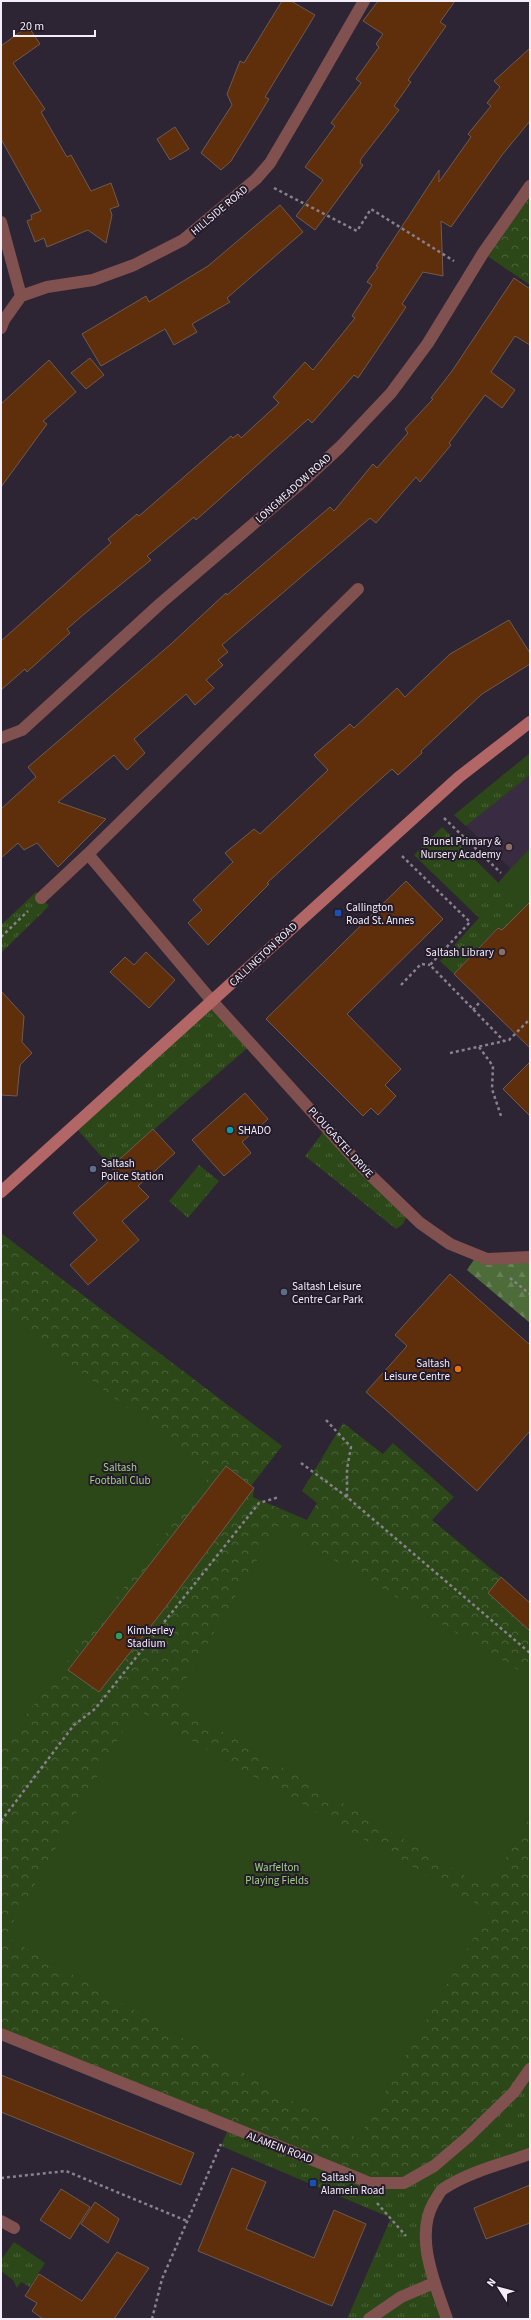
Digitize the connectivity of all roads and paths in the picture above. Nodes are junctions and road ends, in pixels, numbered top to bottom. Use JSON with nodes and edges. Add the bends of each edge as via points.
{"nodes":[{"id":1,"x":364,"y":1,"type":"edge"},
{"id":2,"x":530,"y":186,"type":"edge"},
{"id":3,"x":280,"y":192,"type":"dead end"},
{"id":4,"x":1,"y":222,"type":"edge"},
{"id":5,"x":472,"y":272,"type":"junction"},
{"id":6,"x":21,"y":296,"type":"junction"},
{"id":7,"x":1,"y":328,"type":"edge"},
{"id":8,"x":358,"y":588,"type":"dead end"},
{"id":9,"x":530,"y":722,"type":"edge"},
{"id":10,"x":1,"y":738,"type":"edge"},
{"id":11,"x":429,"y":804,"type":"junction"},
{"id":12,"x":388,"y":841,"type":"junction"},
{"id":13,"x":88,"y":854,"type":"junction"},
{"id":14,"x":501,"y":873,"type":"dead end"},
{"id":15,"x":41,"y":898,"type":"joint"},
{"id":16,"x":1,"y":937,"type":"edge"},
{"id":17,"x":430,"y":965,"type":"junction"},
{"id":18,"x":401,"y":985,"type":"dead end"},
{"id":19,"x":212,"y":1001,"type":"junction"},
{"id":20,"x":479,"y":1004,"type":"dead end"},
{"id":21,"x":473,"y":1010,"type":"junction"},
{"id":22,"x":530,"y":1019,"type":"edge"},
{"id":23,"x":504,"y":1041,"type":"junction"},
{"id":24,"x":479,"y":1047,"type":"junction"},
{"id":25,"x":450,"y":1053,"type":"dead end"},
{"id":26,"x":501,"y":1116,"type":"dead end"},
{"id":27,"x":1,"y":1192,"type":"edge"},
{"id":28,"x":530,"y":1257,"type":"edge"},
{"id":29,"x":326,"y":1420,"type":"dead end"},
{"id":30,"x":300,"y":1463,"type":"dead end"},
{"id":31,"x":279,"y":1497,"type":"dead end"},
{"id":32,"x":347,"y":1497,"type":"junction"},
{"id":33,"x":530,"y":1653,"type":"edge"},
{"id":34,"x":1,"y":1821,"type":"edge"},
{"id":35,"x":1,"y":2034,"type":"edge"},
{"id":36,"x":530,"y":2069,"type":"edge"},
{"id":37,"x":230,"y":2127,"type":"junction"},
{"id":38,"x":530,"y":2154,"type":"edge"},
{"id":39,"x":1,"y":2178,"type":"edge"},
{"id":40,"x":370,"y":2183,"type":"junction"},
{"id":41,"x":1,"y":2221,"type":"edge"},
{"id":42,"x":187,"y":2221,"type":"junction"},
{"id":43,"x":14,"y":2228,"type":"dead end"},
{"id":44,"x":410,"y":2240,"type":"dead end"},
{"id":45,"x":434,"y":2283,"type":"junction"},
{"id":46,"x":152,"y":2319,"type":"edge"},
{"id":47,"x":369,"y":2319,"type":"edge"},
{"id":48,"x":447,"y":2319,"type":"edge"}],
"edges":[{"from":1,"to":6,"type":"street","name":"HILLSIDE ROAD","via":[[270,163],[229,203],[183,240],[134,265],[93,280],[47,288]]},
{"from":2,"to":5,"type":"street","name":"LONGMEADOW ROAD"},
{"from":3,"to":5,"type":"path","via":[[357,231],[371,209]]},
{"from":4,"to":6,"type":"street"},
{"from":5,"to":10,"type":"street","name":"LONGMEADOW ROAD","via":[[428,343],[391,394],[340,447],[161,603],[22,730]]},
{"from":6,"to":7,"type":"street"},
{"from":8,"to":13,"type":"street"},
{"from":9,"to":11,"type":"street","name":"CALLINGTON ROAD","via":[[459,777]]},
{"from":11,"to":12,"type":"street","name":"CALLINGTON ROAD"},
{"from":11,"to":14,"type":"path"},
{"from":12,"to":17,"type":"path","via":[[470,922]]},
{"from":12,"to":19,"type":"street","name":"CALLINGTON ROAD"},
{"from":13,"to":15,"type":"street"},
{"from":13,"to":19,"type":"street","name":"PLOUGASTEL DRIVE"},
{"from":15,"to":16,"type":"path"},
{"from":17,"to":18,"type":"path","via":[[421,964]]},
{"from":17,"to":21,"type":"path"},
{"from":19,"to":27,"type":"street","name":"CALLINGTON ROAD"},
{"from":19,"to":28,"type":"street","name":"PLOUGASTEL DRIVE","via":[[360,1165],[420,1223],[450,1244],[487,1259]]},
{"from":20,"to":21,"type":"path"},
{"from":21,"to":23,"type":"path"},
{"from":22,"to":23,"type":"path"},
{"from":23,"to":24,"type":"path"},
{"from":24,"to":25,"type":"path"},
{"from":24,"to":26,"type":"path","via":[[493,1066],[492,1089]]},
{"from":29,"to":32,"type":"path","via":[[351,1447]]},
{"from":30,"to":32,"type":"path"},
{"from":31,"to":34,"type":"path","via":[[259,1503],[95,1709],[74,1724]]},
{"from":32,"to":33,"type":"path"},
{"from":35,"to":37,"type":"street","name":"ALAMEIN ROAD"},
{"from":36,"to":40,"type":"street","name":"ALAMEIN ROAD","via":[[514,2092],[434,2166],[404,2183]]},
{"from":37,"to":40,"type":"street","name":"ALAMEIN ROAD"},
{"from":37,"to":42,"type":"path"},
{"from":38,"to":45,"type":"street","via":[[476,2173],[441,2190],[428,2213],[426,2239]]},
{"from":39,"to":42,"type":"path","via":[[66,2171]]},
{"from":40,"to":44,"type":"path","via":[[373,2199]]},
{"from":41,"to":43,"type":"street"},
{"from":42,"to":46,"type":"path","via":[[162,2279]]},
{"from":45,"to":47,"type":"street","via":[[401,2297]]},
{"from":45,"to":48,"type":"street"}]}
